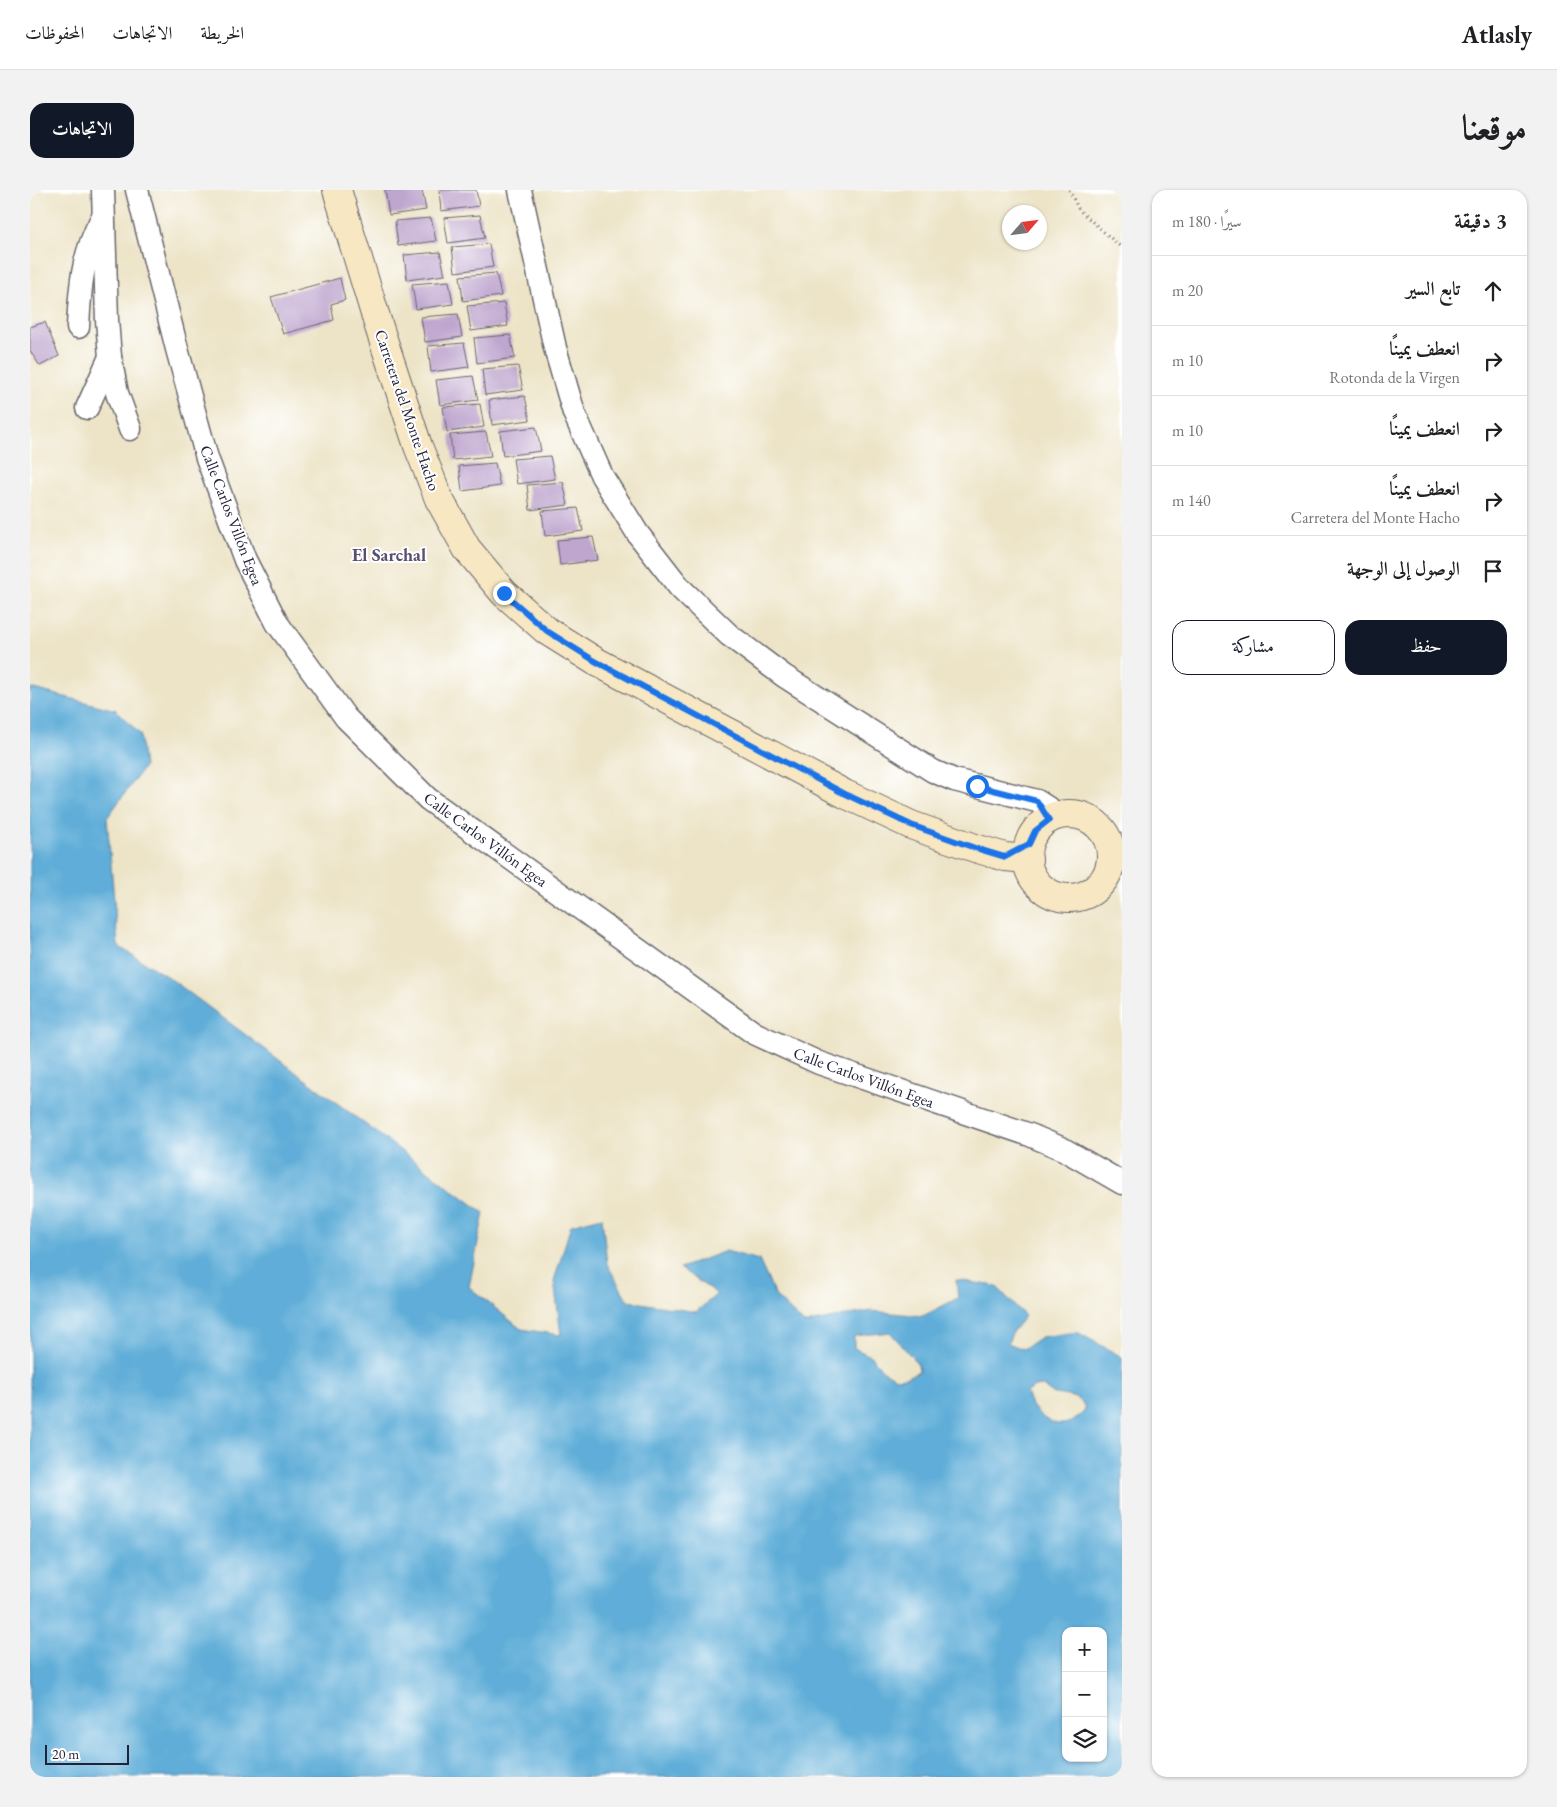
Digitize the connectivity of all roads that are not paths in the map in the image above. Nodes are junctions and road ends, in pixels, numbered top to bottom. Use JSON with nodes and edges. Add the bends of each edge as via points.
{"nodes":[{"id":1,"x":103,"y":190,"type":"edge"},
{"id":2,"x":136,"y":190,"type":"edge"},
{"id":3,"x":337,"y":190,"type":"edge"},
{"id":4,"x":520,"y":190,"type":"edge"},
{"id":5,"x":104,"y":214,"type":"junction"},
{"id":6,"x":78,"y":327,"type":"dead end"},
{"id":7,"x":110,"y":357,"type":"junction"},
{"id":8,"x":87,"y":408,"type":"dead end"},
{"id":9,"x":130,"y":429,"type":"dead end"},
{"id":10,"x":1048,"y":812,"type":"junction"},
{"id":11,"x":1021,"y":853,"type":"junction"},
{"id":12,"x":1115,"y":876,"type":"edge"},
{"id":13,"x":1122,"y":1183,"type":"edge"}],
"edges":[{"from":1,"to":5,"type":"street"},
{"from":2,"to":13,"type":"street","name":"Calle Carlos Villón Egea","via":[[207,458],[245,560],[277,623],[346,718],[428,799],[754,1033],[819,1063],[1030,1135],[1063,1149]]},
{"from":3,"to":11,"type":"main road","name":"Carretera del Monte Hacho","via":[[378,327],[439,499],[468,549],[504,593],[547,631],[595,661],[845,794],[911,825],[975,848]]},
{"from":4,"to":10,"type":"street","via":[[555,348],[574,413],[602,476],[638,534],[680,588],[730,635],[784,676],[932,771]]},
{"from":5,"to":6,"type":"street","via":[[84,262]]},
{"from":5,"to":7,"type":"street"},
{"from":7,"to":8,"type":"street"},
{"from":7,"to":9,"type":"street"},
{"from":10,"to":11,"type":"main road"},
{"from":10,"to":12,"type":"main road","via":[[1073,814],[1098,825],[1111,849]]},
{"from":11,"to":12,"type":"main road","via":[[1038,884],[1061,897],[1088,893]]}]}
